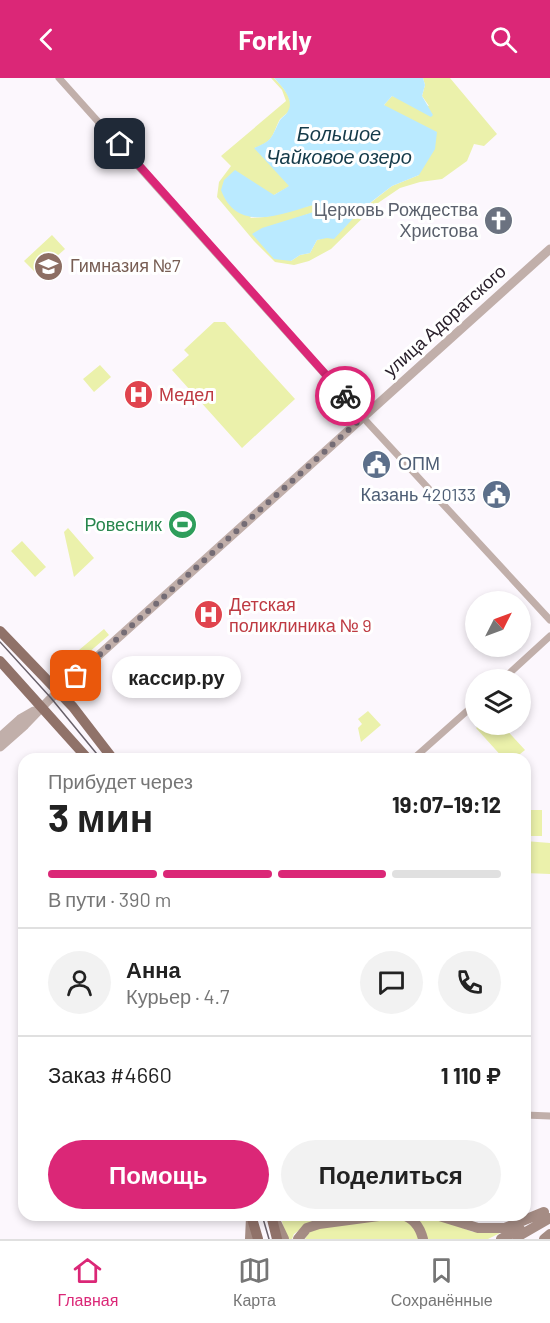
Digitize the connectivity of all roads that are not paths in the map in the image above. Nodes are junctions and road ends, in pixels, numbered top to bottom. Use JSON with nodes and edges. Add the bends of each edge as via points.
{"nodes":[{"id":1,"x":59,"y":78,"type":"edge"},
{"id":2,"x":550,"y":249,"type":"edge"},
{"id":3,"x":363,"y":417,"type":"junction"},
{"id":4,"x":550,"y":620,"type":"edge"},
{"id":5,"x":0,"y":631,"type":"edge"},
{"id":6,"x":550,"y":636,"type":"edge"},
{"id":7,"x":0,"y":661,"type":"edge"},
{"id":8,"x":514,"y":669,"type":"edge"},
{"id":9,"x":58,"y":692,"type":"junction"},
{"id":10,"x":41,"y":707,"type":"junction"},
{"id":11,"x":465,"y":713,"type":"edge"},
{"id":12,"x":0,"y":737,"type":"edge"},
{"id":13,"x":0,"y":747,"type":"edge"},
{"id":14,"x":83,"y":753,"type":"edge"},
{"id":15,"x":109,"y":753,"type":"edge"},
{"id":16,"x":420,"y":753,"type":"edge"},
{"id":17,"x":531,"y":1115,"type":"edge"},
{"id":18,"x":550,"y":1116,"type":"edge"},
{"id":19,"x":548,"y":1213,"type":"edge"},
{"id":20,"x":531,"y":1219,"type":"edge"},
{"id":21,"x":251,"y":1221,"type":"edge"},
{"id":22,"x":253,"y":1221,"type":"edge"},
{"id":23,"x":273,"y":1221,"type":"edge"},
{"id":24,"x":275,"y":1221,"type":"edge"},
{"id":25,"x":341,"y":1221,"type":"edge"},
{"id":26,"x":413,"y":1221,"type":"edge"},
{"id":27,"x":455,"y":1221,"type":"edge"},
{"id":28,"x":525,"y":1221,"type":"edge"},
{"id":29,"x":550,"y":1234,"type":"edge"},
{"id":30,"x":250,"y":1239,"type":"edge"},
{"id":31,"x":258,"y":1239,"type":"edge"},
{"id":32,"x":277,"y":1239,"type":"edge"},
{"id":33,"x":284,"y":1239,"type":"edge"},
{"id":34,"x":298,"y":1239,"type":"edge"},
{"id":35,"x":423,"y":1239,"type":"edge"},
{"id":36,"x":501,"y":1239,"type":"edge"},
{"id":37,"x":514,"y":1239,"type":"edge"},
{"id":38,"x":544,"y":1239,"type":"edge"}],
"edges":[{"from":1,"to":3,"type":"street"},
{"from":2,"to":3,"type":"street","name":"улица Адоратского"},
{"from":3,"to":4,"type":"street"},
{"from":3,"to":9,"type":"street","name":"улица Адоратского"},
{"from":5,"to":9,"type":"main road"},
{"from":6,"to":8,"type":"street"},
{"from":7,"to":10,"type":"main road"},
{"from":9,"to":10,"type":"street","name":"улица Адоратского"},
{"from":9,"to":15,"type":"main road"},
{"from":10,"to":12,"type":"street","name":"улица Адоратского"},
{"from":10,"to":13,"type":"street","name":"улица Адоратского"},
{"from":10,"to":14,"type":"main road"},
{"from":11,"to":16,"type":"street"},
{"from":17,"to":18,"type":"street"},
{"from":19,"to":20,"type":"main road"},
{"from":19,"to":36,"type":"main road"},
{"from":19,"to":37,"type":"main road"},
{"from":21,"to":30,"type":"main road"},
{"from":22,"to":31,"type":"main road"},
{"from":23,"to":32,"type":"main road"},
{"from":24,"to":33,"type":"main road"},
{"from":25,"to":34,"type":"main road","via":[[307,1228]]},
{"from":26,"to":35,"type":"main road"},
{"from":27,"to":28,"type":"main road","via":[[478,1228],[505,1228]]},
{"from":29,"to":38,"type":"main road"}]}
